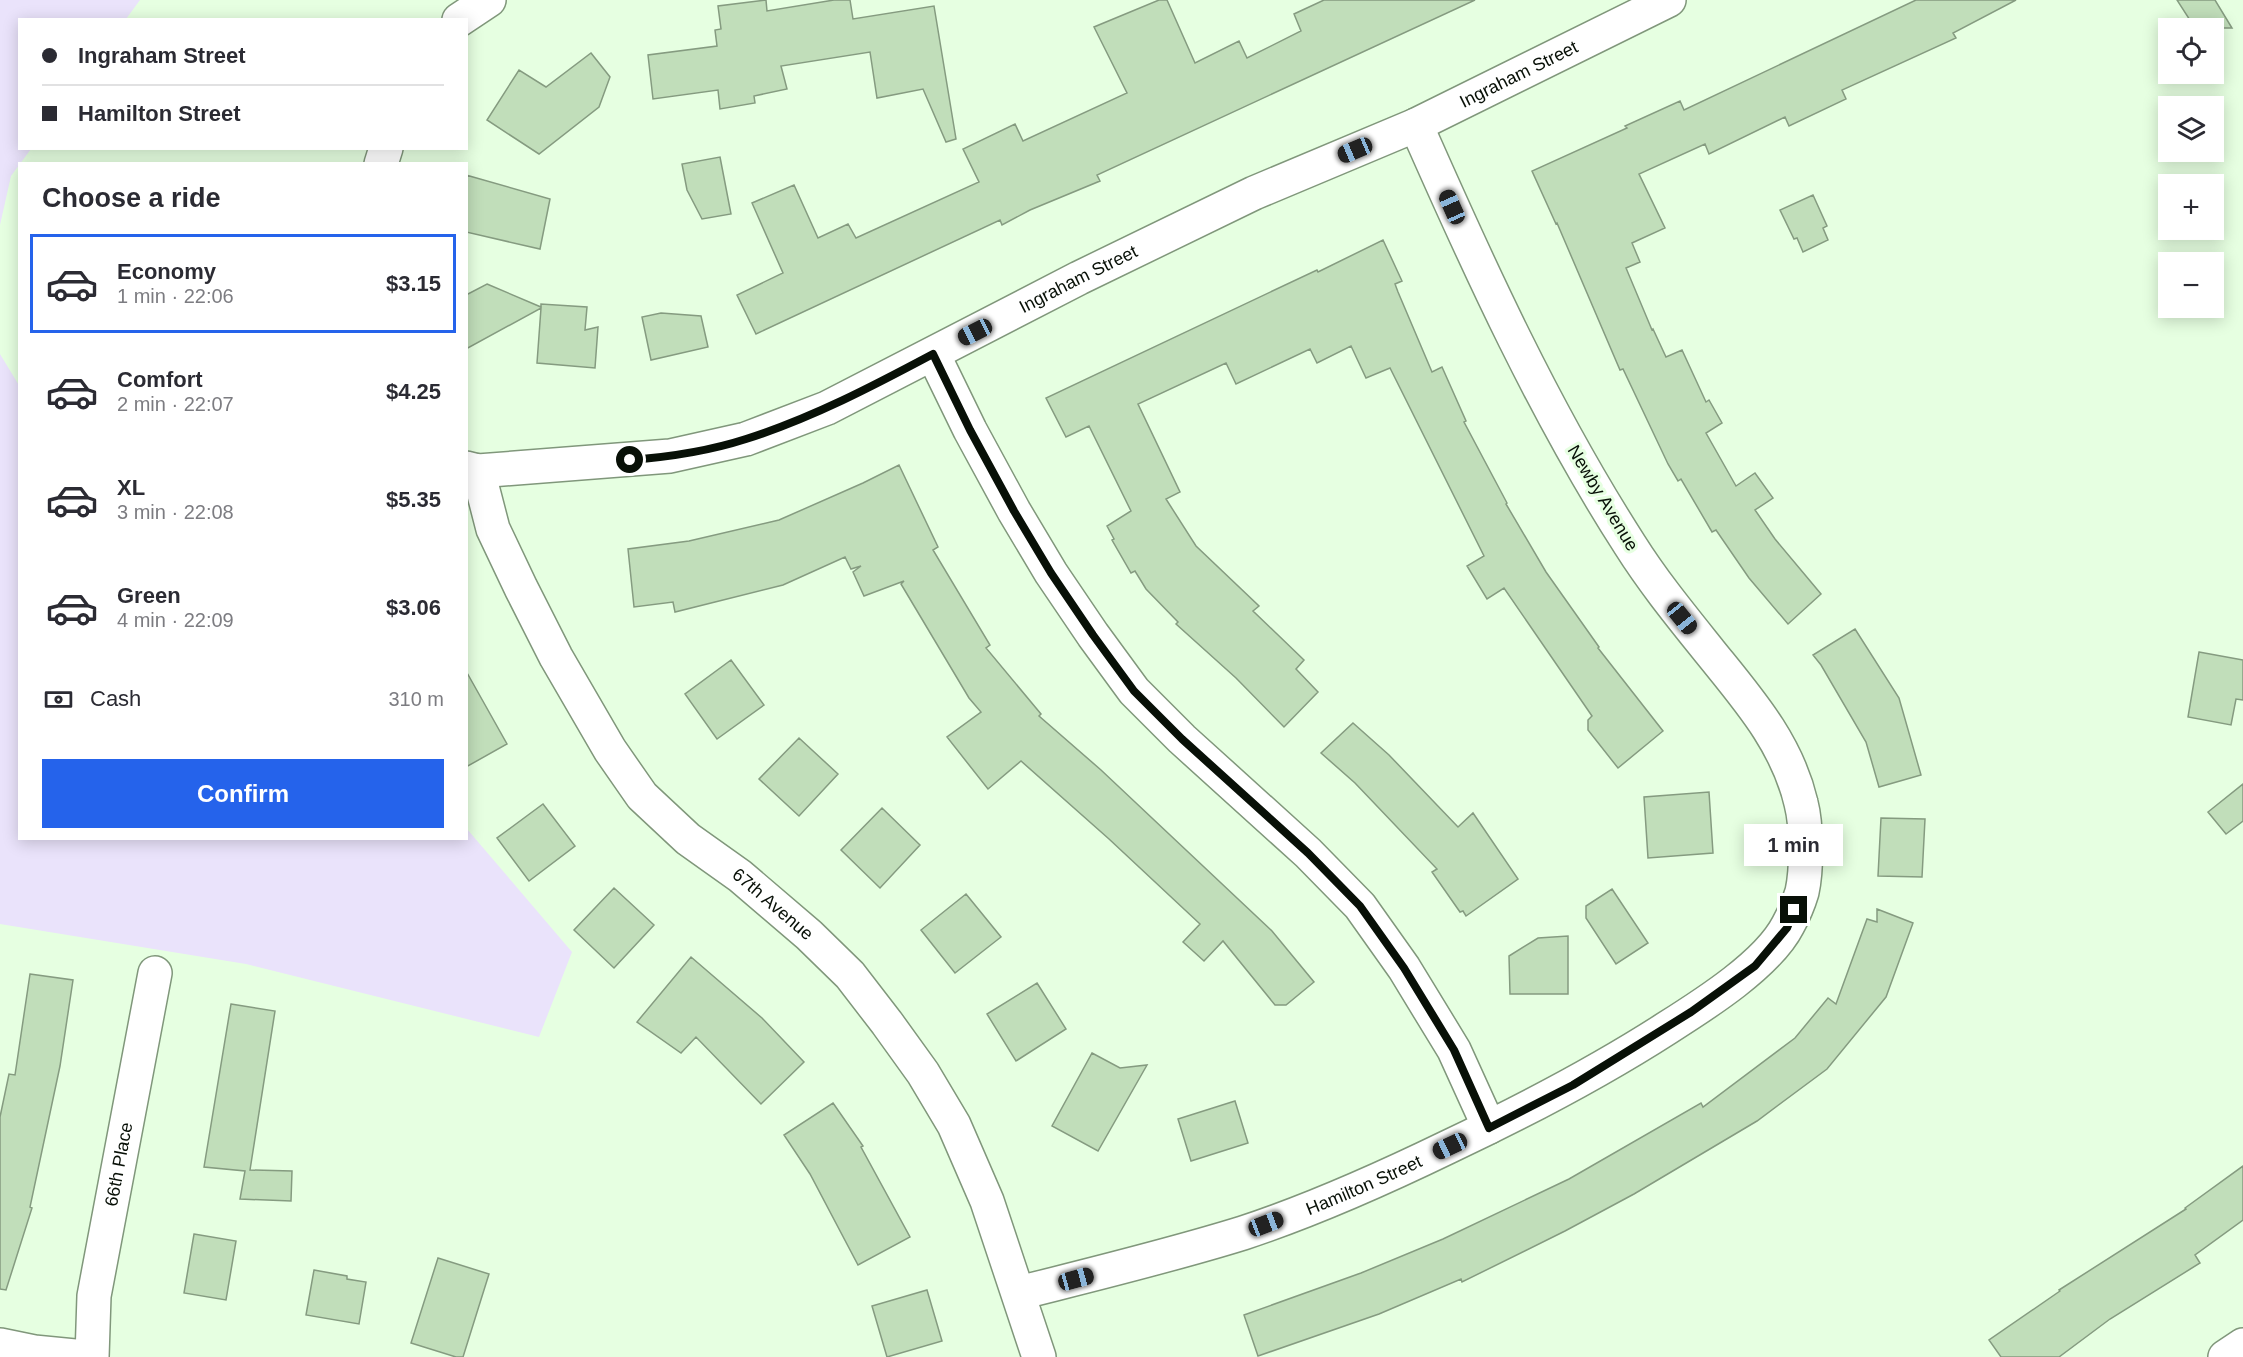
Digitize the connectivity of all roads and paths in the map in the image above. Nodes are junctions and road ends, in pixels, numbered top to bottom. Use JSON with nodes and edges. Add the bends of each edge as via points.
{"nodes":[{"id":1,"x":489,"y":0,"type":"edge"},
{"id":2,"x":1669,"y":0,"type":"edge"},
{"id":3,"x":462,"y":18,"type":"edge"},
{"id":4,"x":1416,"y":125,"type":"junction"},
{"id":5,"x":933,"y":354,"type":"junction"},
{"id":6,"x":472,"y":470,"type":"edge"},
{"id":7,"x":1805,"y":854,"type":"joint"},
{"id":8,"x":154,"y":973,"type":"dead end"},
{"id":9,"x":1489,"y":1128,"type":"junction"},
{"id":10,"x":1019,"y":1293,"type":"junction"},
{"id":11,"x":0,"y":1345,"type":"edge"},
{"id":12,"x":2243,"y":1345,"type":"edge"},
{"id":13,"x":84,"y":1357,"type":"edge"},
{"id":14,"x":92,"y":1357,"type":"edge"},
{"id":15,"x":1039,"y":1357,"type":"edge"},
{"id":16,"x":2225,"y":1357,"type":"edge"}],
"edges":[{"from":1,"to":3,"type":"street"},
{"from":2,"to":4,"type":"street","name":"Ingraham Street"},
{"from":4,"to":5,"type":"street","name":"Ingraham Street","via":[[1254,193]]},
{"from":4,"to":7,"type":"street","name":"Newby Avenue","via":[[1461,228],[1592,484],[1667,600],[1757,709],[1778,741],[1802,806]]},
{"from":5,"to":6,"type":"street","name":"Ingraham Street","via":[[827,408],[746,439],[670,456]]},
{"from":5,"to":9,"type":"street","via":[[1014,511],[1093,635],[1134,691],[1360,906],[1454,1050]]},
{"from":6,"to":10,"type":"street","name":"67th Avenue","via":[[494,529],[556,657],[610,750],[642,796],[688,839],[740,876],[809,935],[850,975],[923,1073],[954,1125],[987,1201]]},
{"from":7,"to":9,"type":"street","name":"Hamilton Street","via":[[1802,892],[1787,928],[1755,966],[1624,1055]]},
{"from":8,"to":14,"type":"street","name":"66th Place","via":[[94,1296]]},
{"from":9,"to":10,"type":"street","name":"Hamilton Street","via":[[1372,1184],[1245,1232]]},
{"from":10,"to":15,"type":"street","name":"67th Avenue"},
{"from":11,"to":13,"type":"street"},
{"from":12,"to":16,"type":"street"}]}
